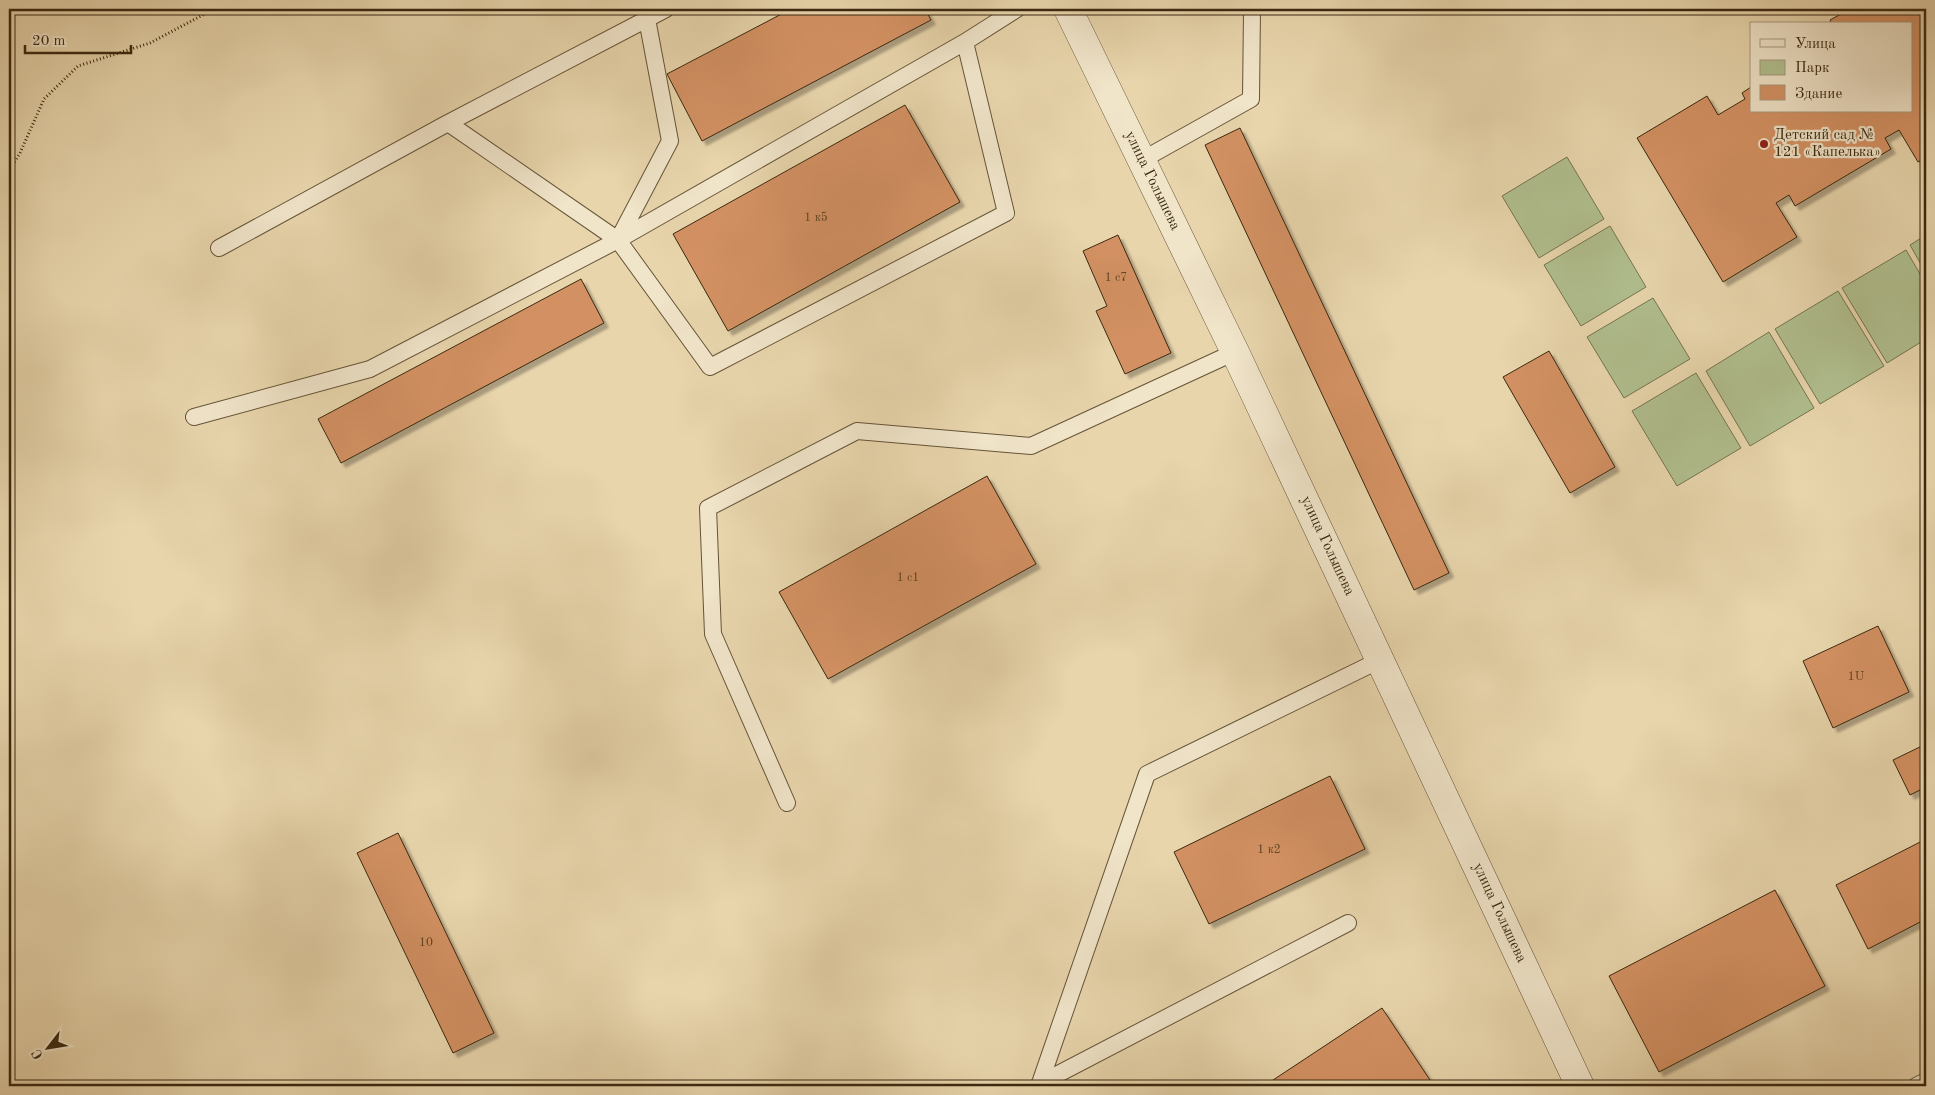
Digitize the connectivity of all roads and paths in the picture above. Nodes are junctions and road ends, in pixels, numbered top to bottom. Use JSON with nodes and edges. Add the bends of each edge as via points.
{"nodes":[{"id":1,"x":214,"y":9,"type":"edge"},
{"id":2,"x":666,"y":9,"type":"edge"},
{"id":3,"x":1017,"y":9,"type":"edge"},
{"id":4,"x":1068,"y":9,"type":"edge"},
{"id":5,"x":1252,"y":9,"type":"edge"},
{"id":6,"x":647,"y":19,"type":"junction"},
{"id":7,"x":966,"y":42,"type":"junction"},
{"id":8,"x":448,"y":123,"type":"junction"},
{"id":9,"x":1142,"y":160,"type":"junction"},
{"id":10,"x":9,"y":171,"type":"edge"},
{"id":11,"x":618,"y":240,"type":"junction"},
{"id":12,"x":219,"y":248,"type":"dead end"},
{"id":13,"x":1235,"y":352,"type":"junction"},
{"id":14,"x":194,"y":417,"type":"dead end"},
{"id":15,"x":1380,"y":660,"type":"junction"},
{"id":16,"x":787,"y":803,"type":"dead end"},
{"id":17,"x":1348,"y":923,"type":"dead end"},
{"id":18,"x":1926,"y":1081,"type":"edge"},
{"id":19,"x":1039,"y":1085,"type":"edge"},
{"id":20,"x":1580,"y":1086,"type":"edge"},
{"id":21,"x":1916,"y":1086,"type":"edge"}],
"edges":[{"from":1,"to":10,"type":"path","via":[[150,43],[78,66],[44,99]]},
{"from":2,"to":6,"type":"lane"},
{"from":3,"to":7,"type":"lane"},
{"from":4,"to":9,"type":"street","name":"улица Голышева"},
{"from":5,"to":9,"type":"lane","via":[[1251,99]]},
{"from":6,"to":8,"type":"lane"},
{"from":6,"to":11,"type":"lane","via":[[670,141]]},
{"from":7,"to":11,"type":"lane"},
{"from":7,"to":11,"type":"lane","via":[[1006,213],[710,367]]},
{"from":8,"to":11,"type":"lane"},
{"from":8,"to":12,"type":"lane"},
{"from":9,"to":13,"type":"street","name":"улица Голышева"},
{"from":11,"to":14,"type":"lane","via":[[370,369]]},
{"from":13,"to":15,"type":"street","name":"улица Голышева"},
{"from":13,"to":16,"type":"lane","via":[[1031,446],[857,431],[708,508],[713,634]]},
{"from":15,"to":19,"type":"lane","via":[[1147,774]]},
{"from":15,"to":20,"type":"street","name":"улица Голышева"},
{"from":17,"to":19,"type":"lane"},
{"from":18,"to":21,"type":"lane"}]}
